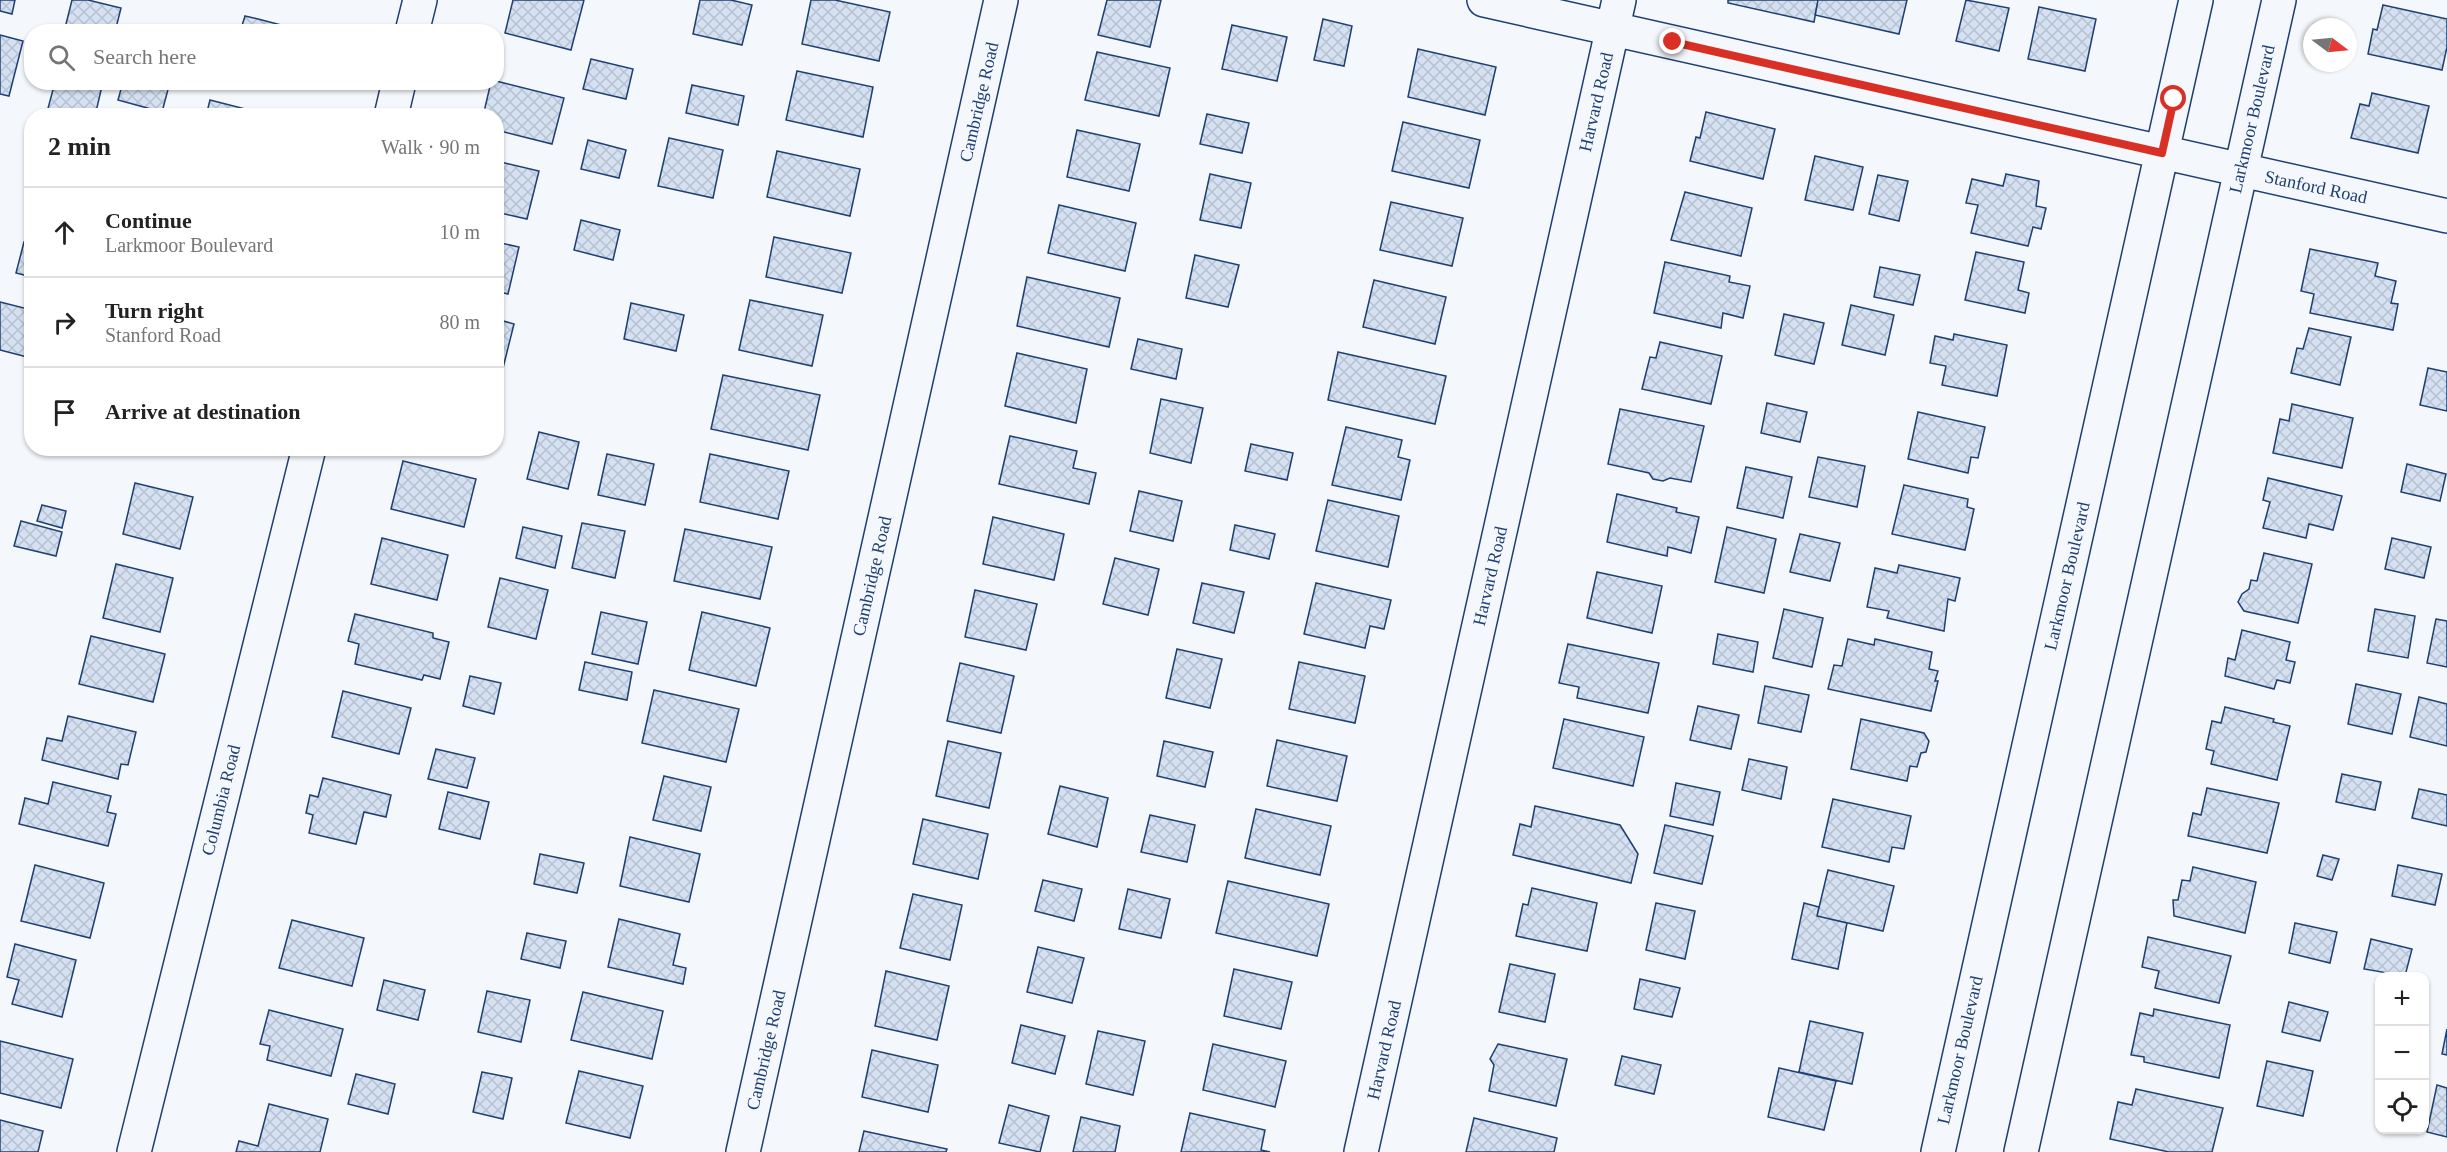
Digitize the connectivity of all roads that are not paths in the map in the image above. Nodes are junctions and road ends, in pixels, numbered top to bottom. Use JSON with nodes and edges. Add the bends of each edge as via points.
{"nodes":[{"id":1,"x":420,"y":0,"type":"edge"},
{"id":2,"x":1001,"y":0,"type":"edge"},
{"id":3,"x":1484,"y":0,"type":"edge"},
{"id":4,"x":2196,"y":0,"type":"edge"},
{"id":5,"x":2279,"y":0,"type":"edge"},
{"id":6,"x":1616,"y":14,"type":"edge"},
{"id":7,"x":414,"y":24,"type":"edge"},
{"id":8,"x":397,"y":90,"type":"edge"},
{"id":9,"x":393,"y":108,"type":"edge"},
{"id":10,"x":2162,"y":153,"type":"junction"},
{"id":11,"x":2241,"y":171,"type":"junction"},
{"id":12,"x":2447,"y":216,"type":"edge"},
{"id":13,"x":307,"y":456,"type":"edge"},
{"id":14,"x":134,"y":1152,"type":"edge"},
{"id":15,"x":743,"y":1152,"type":"edge"},
{"id":16,"x":1361,"y":1152,"type":"edge"},
{"id":17,"x":1938,"y":1152,"type":"edge"},
{"id":18,"x":2021,"y":1152,"type":"edge"}],
"edges":[{"from":1,"to":7,"type":"street"},
{"from":2,"to":15,"type":"street","name":"Cambridge Road"},
{"from":3,"to":6,"type":"street","name":"Stanford Road"},
{"from":4,"to":10,"type":"street","name":"Larkmoor Boulevard"},
{"from":5,"to":11,"type":"street","name":"Larkmoor Boulevard"},
{"from":6,"to":10,"type":"street","name":"Stanford Road"},
{"from":6,"to":16,"type":"street","name":"Harvard Road"},
{"from":8,"to":9,"type":"street"},
{"from":10,"to":11,"type":"street","name":"Stanford Road"},
{"from":10,"to":17,"type":"street","name":"Larkmoor Boulevard"},
{"from":11,"to":12,"type":"street","name":"Stanford Road"},
{"from":11,"to":18,"type":"street","name":"Larkmoor Boulevard"},
{"from":13,"to":14,"type":"street","name":"Columbia Road"}]}
